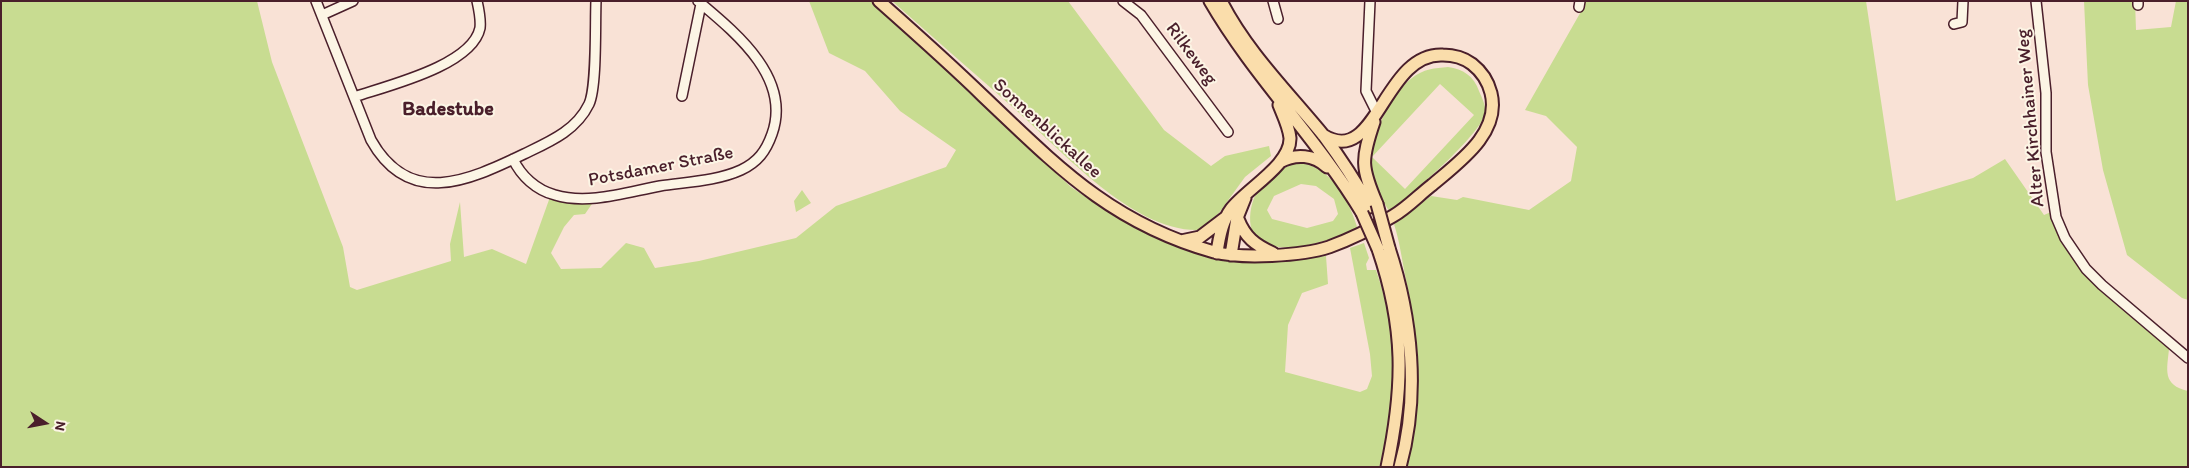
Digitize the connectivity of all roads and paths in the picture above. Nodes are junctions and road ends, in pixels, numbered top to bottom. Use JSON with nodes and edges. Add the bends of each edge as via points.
{"nodes":[{"id":1,"x":316,"y":1,"type":"edge"},
{"id":2,"x":353,"y":1,"type":"edge"},
{"id":3,"x":477,"y":1,"type":"edge"},
{"id":4,"x":596,"y":1,"type":"edge"},
{"id":5,"x":879,"y":1,"type":"edge"},
{"id":6,"x":1123,"y":1,"type":"edge"},
{"id":7,"x":1210,"y":1,"type":"edge"},
{"id":8,"x":1221,"y":1,"type":"edge"},
{"id":9,"x":1273,"y":1,"type":"edge"},
{"id":10,"x":1370,"y":1,"type":"edge"},
{"id":11,"x":2036,"y":1,"type":"edge"},
{"id":12,"x":699,"y":2,"type":"edge"},
{"id":13,"x":1963,"y":2,"type":"edge"},
{"id":14,"x":322,"y":16,"type":"junction"},
{"id":15,"x":1278,"y":19,"type":"dead end"},
{"id":16,"x":1954,"y":24,"type":"dead end"},
{"id":17,"x":1273,"y":91,"type":"junction"},
{"id":18,"x":682,"y":96,"type":"dead end"},
{"id":19,"x":354,"y":97,"type":"junction"},
{"id":20,"x":1377,"y":113,"type":"junction"},
{"id":21,"x":1228,"y":132,"type":"dead end"},
{"id":22,"x":1323,"y":136,"type":"junction"},
{"id":23,"x":513,"y":159,"type":"junction"},
{"id":24,"x":1279,"y":163,"type":"junction"},
{"id":25,"x":1343,"y":182,"type":"junction"},
{"id":26,"x":1247,"y":194,"type":"junction"},
{"id":27,"x":1370,"y":208,"type":"junction"},
{"id":28,"x":1225,"y":218,"type":"junction"},
{"id":29,"x":1238,"y":218,"type":"junction"},
{"id":30,"x":1180,"y":241,"type":"junction"},
{"id":31,"x":1384,"y":249,"type":"junction"},
{"id":32,"x":1217,"y":253,"type":"junction"},
{"id":33,"x":1231,"y":255,"type":"junction"},
{"id":34,"x":1277,"y":255,"type":"junction"},
{"id":35,"x":2188,"y":358,"type":"edge"},
{"id":36,"x":1387,"y":467,"type":"edge"},
{"id":37,"x":1400,"y":467,"type":"edge"}],
"edges":[{"from":1,"to":14,"type":"street"},
{"from":2,"to":14,"type":"street"},
{"from":3,"to":19,"type":"street","via":[[480,28],[476,39],[460,55],[422,74]]},
{"from":4,"to":23,"type":"street","via":[[590,102],[559,137]]},
{"from":5,"to":30,"type":"main road","name":"Sonnenblickallee","via":[[1083,187],[1135,222]]},
{"from":6,"to":21,"type":"street","name":"Rilkeweg","via":[[1141,14]]},
{"from":7,"to":17,"type":"main road","via":[[1229,34]]},
{"from":8,"to":22,"type":"main road","via":[[1259,59]]},
{"from":9,"to":15,"type":"street"},
{"from":10,"to":20,"type":"street","via":[[1366,91]]},
{"from":11,"to":35,"type":"street","name":"Alter Kirchhainer Weg","via":[[2046,93],[2046,152],[2056,217],[2065,238],[2086,269]]},
{"from":12,"to":18,"type":"street","name":"Potsdamer Straße"},
{"from":12,"to":23,"type":"street","name":"Potsdamer Straße","via":[[751,52],[772,83],[776,121],[768,145],[755,162],[729,175],[581,198],[543,190],[528,180]]},
{"from":13,"to":16,"type":"street","via":[[1962,22]]},
{"from":14,"to":19,"type":"street"},
{"from":17,"to":24,"type":"main road","via":[[1290,137]]},
{"from":17,"to":25,"type":"main road"},
{"from":19,"to":23,"type":"street","via":[[377,152],[386,163],[407,176],[431,183],[456,182]]},
{"from":20,"to":22,"type":"main road","via":[[1355,139],[1340,142]]},
{"from":20,"to":27,"type":"main road","via":[[1363,157]]},
{"from":20,"to":34,"type":"main road","name":"Sonnenblickallee","via":[[1404,72],[1416,62],[1437,55],[1469,62],[1484,76],[1492,97],[1491,119],[1480,140],[1396,215],[1327,247]]},
{"from":22,"to":27,"type":"main road","via":[[1349,170]]},
{"from":24,"to":25,"type":"main road","via":[[1293,156],[1314,159]]},
{"from":24,"to":26,"type":"main road"},
{"from":25,"to":27,"type":"main road"},
{"from":26,"to":28,"type":"main road"},
{"from":26,"to":29,"type":"main road"},
{"from":27,"to":31,"type":"main road","bridge":true},
{"from":28,"to":30,"type":"main road","via":[[1200,237]]},
{"from":28,"to":32,"type":"main road"},
{"from":29,"to":33,"type":"main road"},
{"from":29,"to":34,"type":"main road","via":[[1243,232],[1254,244]]},
{"from":30,"to":32,"type":"main road","name":"Sonnenblickallee"},
{"from":31,"to":36,"type":"main road","via":[[1396,315],[1400,374],[1398,411]]},
{"from":31,"to":37,"type":"main road","via":[[1404,301],[1411,359],[1410,412]]},
{"from":32,"to":33,"type":"main road","name":"Sonnenblickallee"},
{"from":33,"to":34,"type":"main road","name":"Sonnenblickallee"}]}
